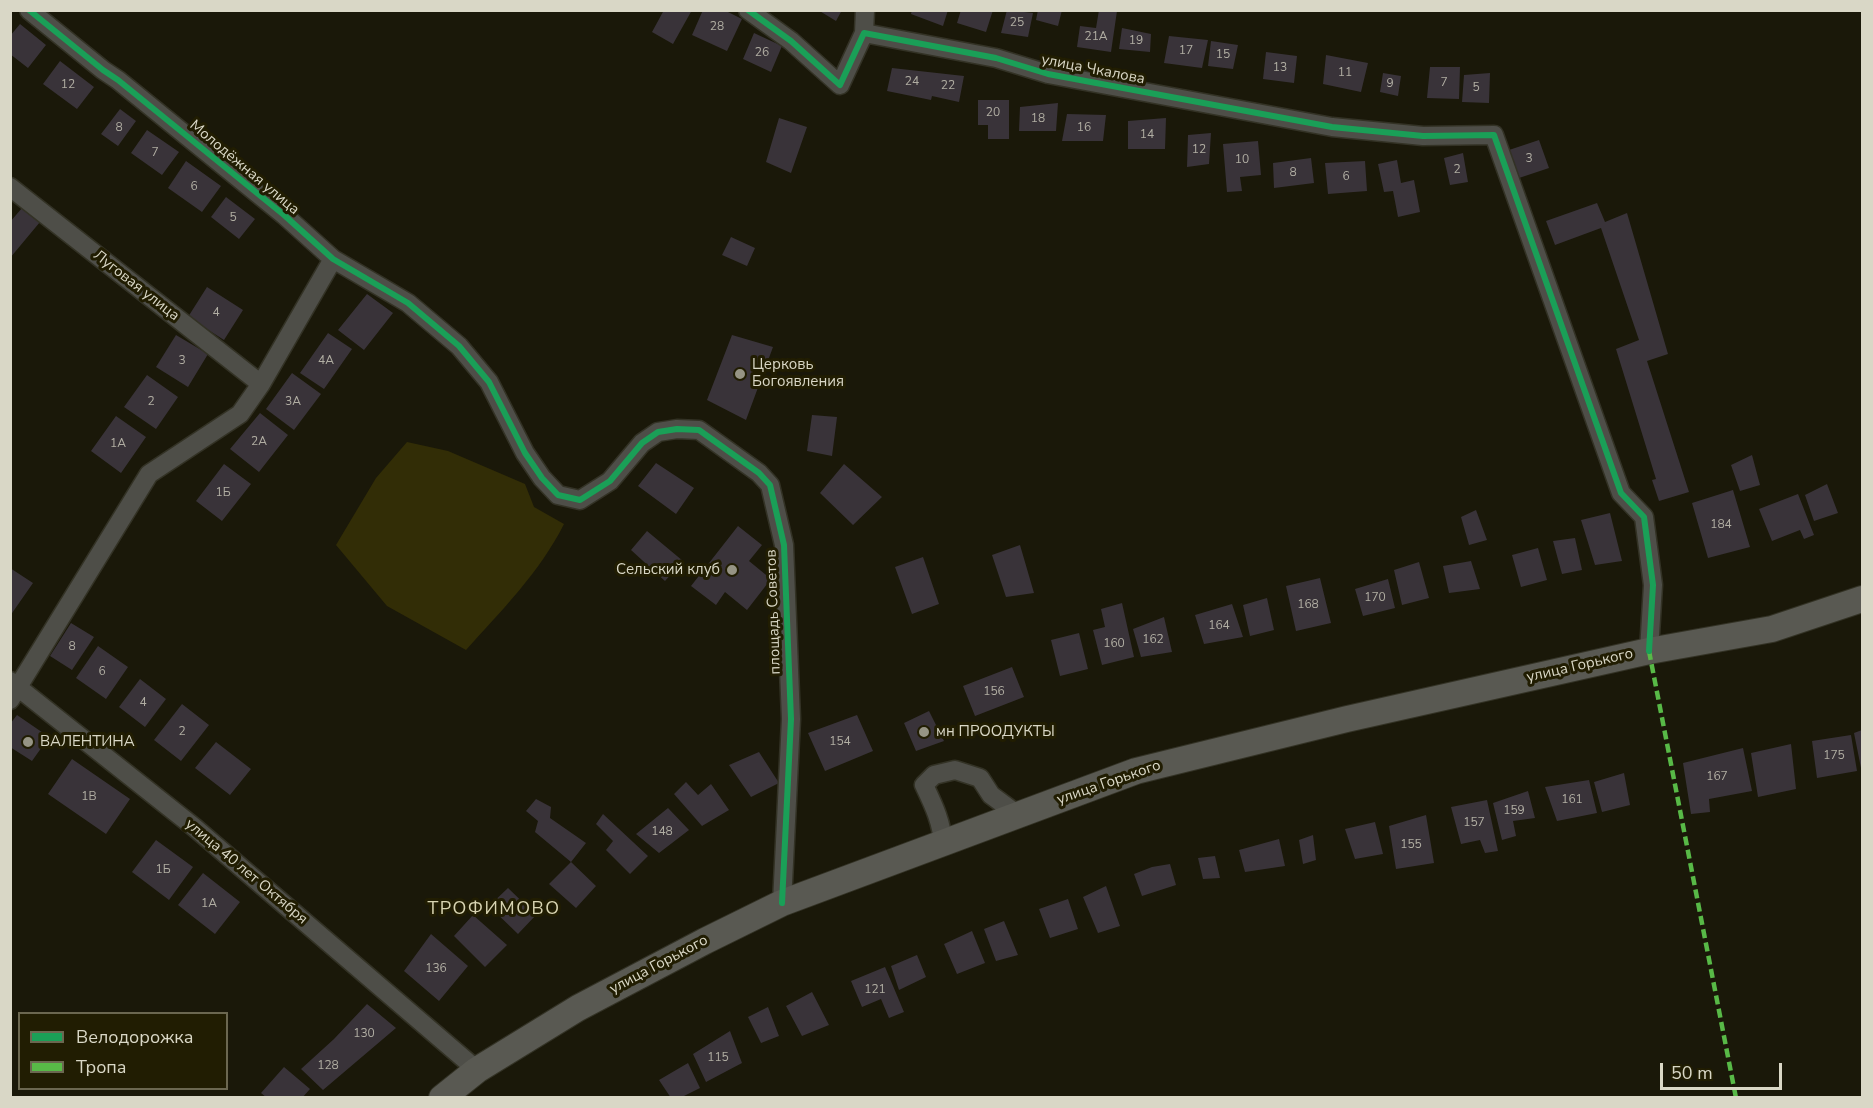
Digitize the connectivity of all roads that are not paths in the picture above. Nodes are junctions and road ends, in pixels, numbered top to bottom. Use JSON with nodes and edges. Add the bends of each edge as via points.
{"nodes":[{"id":1,"x":29,"y":10,"type":"edge"},
{"id":2,"x":747,"y":10,"type":"edge"},
{"id":3,"x":865,"y":10,"type":"edge"},
{"id":4,"x":864,"y":33,"type":"junction"},
{"id":5,"x":10,"y":187,"type":"edge"},
{"id":6,"x":333,"y":259,"type":"junction"},
{"id":7,"x":261,"y":384,"type":"junction"},
{"id":8,"x":580,"y":500,"type":"joint"},
{"id":9,"x":1863,"y":599,"type":"edge"},
{"id":10,"x":1649,"y":651,"type":"junction"},
{"id":11,"x":13,"y":690,"type":"edge"},
{"id":12,"x":1018,"y":815,"type":"junction"},
{"id":13,"x":943,"y":844,"type":"junction"},
{"id":14,"x":782,"y":903,"type":"junction"},
{"id":15,"x":477,"y":1070,"type":"junction"},
{"id":16,"x":442,"y":1098,"type":"edge"}],
"edges":[{"from":1,"to":6,"type":"street","name":"Молодёжная улица","via":[[275,207]]},
{"from":2,"to":4,"type":"street","via":[[791,41],[840,84]]},
{"from":3,"to":4,"type":"street"},
{"from":4,"to":10,"type":"street","name":"улица Чкалова","via":[[996,58],[1048,74],[1332,127],[1423,136],[1494,135],[1621,493],[1644,518],[1653,585]]},
{"from":5,"to":7,"type":"street","name":"Луговая улица"},
{"from":6,"to":7,"type":"street"},
{"from":6,"to":8,"type":"street","name":"Молодёжная улица","via":[[408,303],[459,346],[489,382],[525,453],[543,478],[558,495]]},
{"from":7,"to":11,"type":"street","via":[[240,414],[149,474]]},
{"from":8,"to":14,"type":"street","name":"площадь Советов","via":[[610,481],[642,443],[658,432],[677,429],[699,430],[770,485],[784,545],[791,719]]},
{"from":9,"to":10,"type":"main road","name":"улица Горького","via":[[1772,629]]},
{"from":10,"to":12,"type":"main road","name":"улица Горького","via":[[1136,771]]},
{"from":11,"to":15,"type":"street","name":"улица 40 лет Октября","via":[[194,827]]},
{"from":12,"to":13,"type":"main road","name":"улица Горького"},
{"from":12,"to":13,"type":"street","via":[[992,795],[980,778],[955,770],[934,775],[924,785],[942,831]]},
{"from":13,"to":14,"type":"main road","name":"улица Горького"},
{"from":14,"to":15,"type":"main road","name":"улица Горького","via":[[578,1008]]},
{"from":15,"to":16,"type":"main road","name":"улица Горького"}]}
